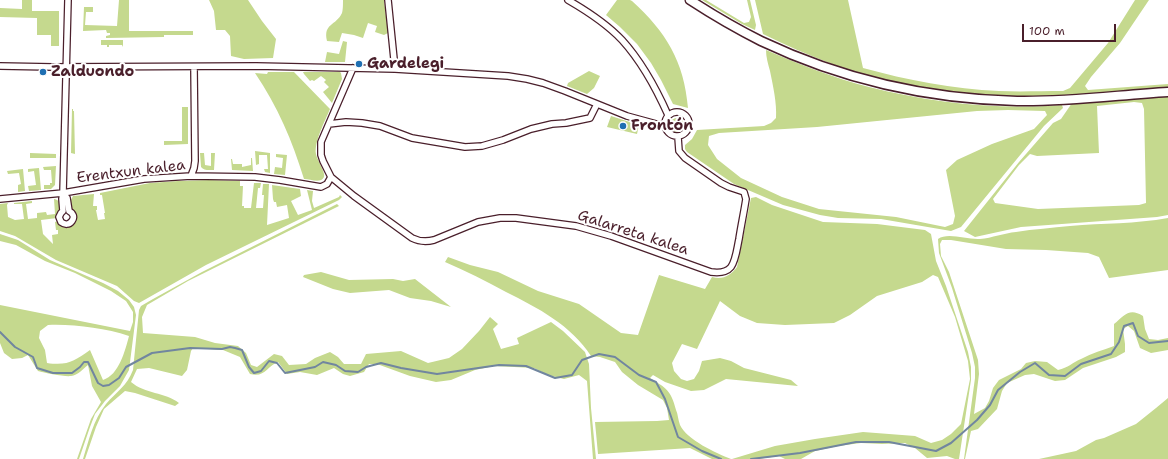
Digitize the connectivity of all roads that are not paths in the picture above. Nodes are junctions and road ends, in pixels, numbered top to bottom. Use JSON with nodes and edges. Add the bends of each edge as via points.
{"nodes":[{"id":1,"x":68,"y":0,"type":"edge"},
{"id":2,"x":388,"y":0,"type":"edge"},
{"id":3,"x":568,"y":0,"type":"edge"},
{"id":4,"x":690,"y":0,"type":"edge"},
{"id":5,"x":0,"y":66,"type":"edge"},
{"id":6,"x":66,"y":67,"type":"junction"},
{"id":7,"x":194,"y":67,"type":"junction"},
{"id":8,"x":353,"y":68,"type":"junction"},
{"id":9,"x":395,"y":69,"type":"junction"},
{"id":10,"x":1168,"y":92,"type":"edge"},
{"id":11,"x":597,"y":104,"type":"junction"},
{"id":12,"x":668,"y":115,"type":"junction"},
{"id":13,"x":329,"y":124,"type":"junction"},
{"id":14,"x":665,"y":124,"type":"junction"},
{"id":15,"x":678,"y":137,"type":"junction"},
{"id":16,"x":192,"y":176,"type":"junction"},
{"id":17,"x":332,"y":177,"type":"junction"},
{"id":18,"x":63,"y":193,"type":"junction"},
{"id":19,"x":0,"y":199,"type":"edge"}],
"edges":[{"from":1,"to":6,"type":"street"},
{"from":2,"to":9,"type":"street"},
{"from":3,"to":12,"type":"street","via":[[600,21],[621,39],[646,71]]},
{"from":4,"to":10,"type":"main road","via":[[761,41],[799,57],[860,78],[907,90],[960,98],[1017,101]]},
{"from":5,"to":6,"type":"street"},
{"from":6,"to":7,"type":"street"},
{"from":6,"to":18,"type":"street"},
{"from":7,"to":8,"type":"street"},
{"from":7,"to":16,"type":"street","via":[[195,161]]},
{"from":8,"to":9,"type":"street"},
{"from":8,"to":13,"type":"street","name":"Galarreta kalea"},
{"from":9,"to":11,"type":"street","via":[[527,79]]},
{"from":11,"to":13,"type":"street","via":[[590,118],[552,124],[503,140],[465,147],[412,138],[362,122]]},
{"from":11,"to":14,"type":"street","via":[[627,116],[660,125]]},
{"from":12,"to":14,"type":"street"},
{"from":12,"to":15,"type":"street","via":[[680,112],[688,117],[690,122],[687,132]]},
{"from":13,"to":17,"type":"street","name":"Galarreta kalea","via":[[320,148],[323,161]]},
{"from":14,"to":15,"type":"street","via":[[668,133]]},
{"from":15,"to":17,"type":"street","name":"Galarreta kalea","via":[[679,152],[685,158],[721,183],[746,194],[736,252],[727,270],[717,273],[576,226],[516,218],[483,221],[428,242],[418,241],[354,196]]},
{"from":16,"to":17,"type":"street","name":"Erentxun kalea","via":[[255,177],[321,187]]},
{"from":16,"to":18,"type":"street","name":"Erentxun kalea","via":[[144,179]]},
{"from":18,"to":18,"type":"street","via":[[63,211],[60,219],[63,224],[68,224],[74,216],[69,211],[67,198]]},
{"from":18,"to":19,"type":"street","name":"Erentxun kalea"}]}
